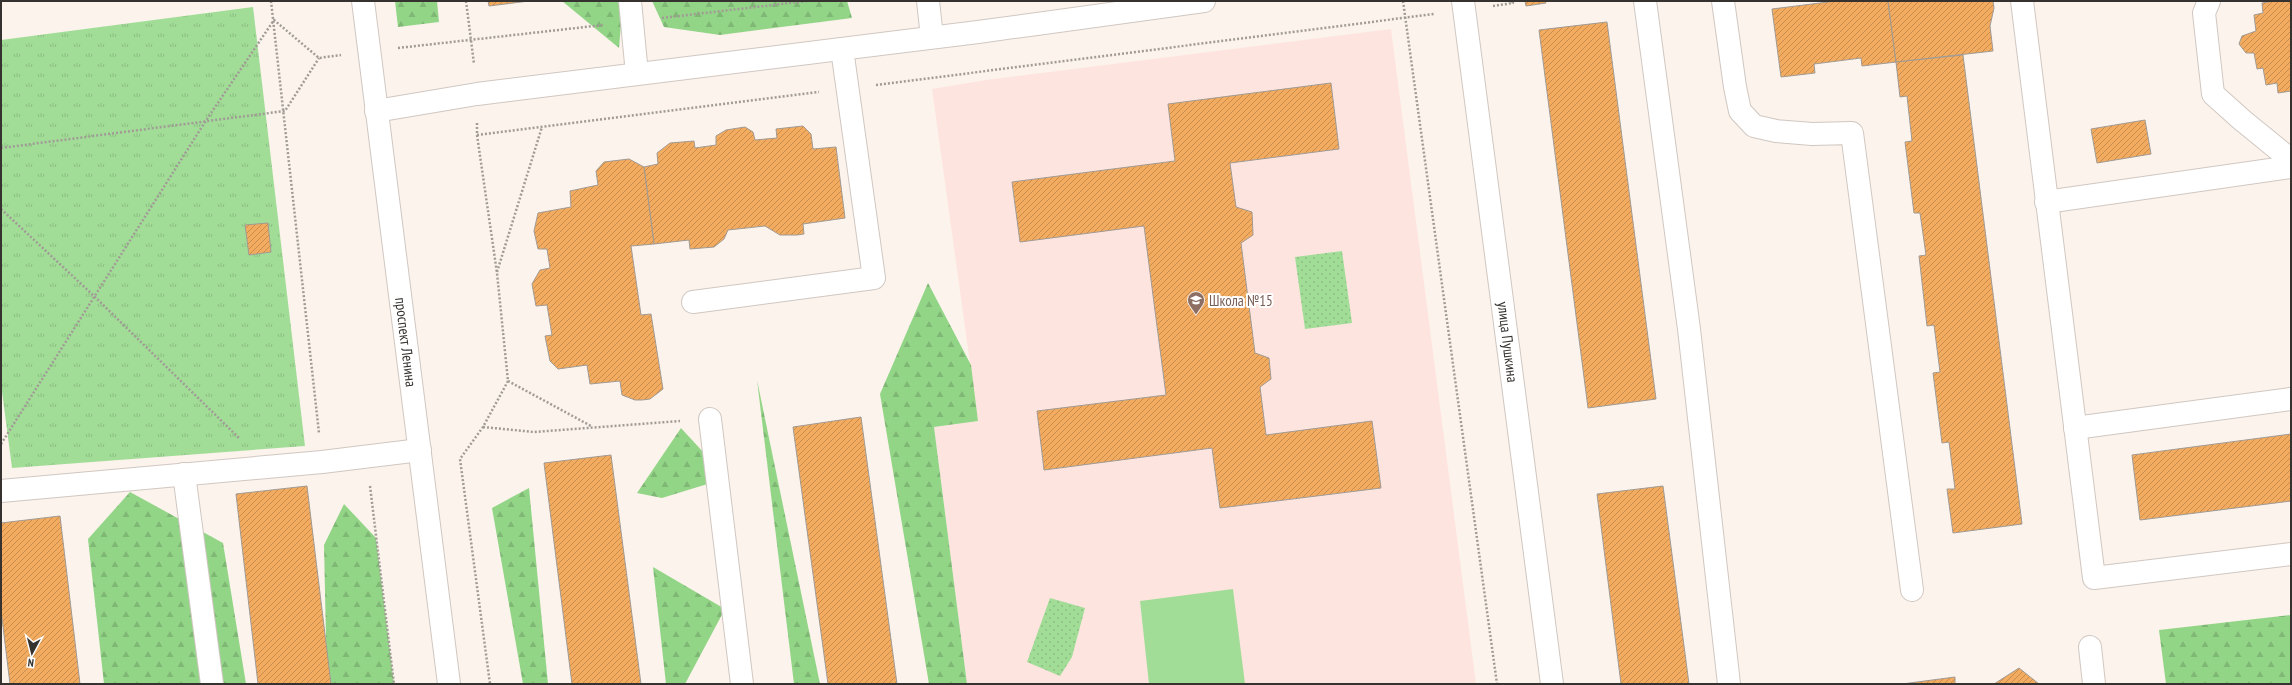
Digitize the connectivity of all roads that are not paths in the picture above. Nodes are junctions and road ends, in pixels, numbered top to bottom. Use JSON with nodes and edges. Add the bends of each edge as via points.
{"nodes":[{"id":1,"x":363,"y":1,"type":"edge"},
{"id":2,"x":928,"y":1,"type":"edge"},
{"id":3,"x":1204,"y":1,"type":"edge"},
{"id":4,"x":1645,"y":1,"type":"edge"},
{"id":5,"x":1723,"y":1,"type":"edge"},
{"id":6,"x":2022,"y":1,"type":"edge"},
{"id":7,"x":2209,"y":1,"type":"edge"},
{"id":8,"x":1464,"y":5,"type":"edge"},
{"id":9,"x":631,"y":11,"type":"edge"},
{"id":10,"x":932,"y":37,"type":"junction"},
{"id":11,"x":842,"y":49,"type":"junction"},
{"id":12,"x":637,"y":74,"type":"junction"},
{"id":13,"x":376,"y":111,"type":"junction"},
{"id":14,"x":2291,"y":160,"type":"edge"},
{"id":15,"x":2291,"y":167,"type":"edge"},
{"id":16,"x":2046,"y":202,"type":"junction"},
{"id":17,"x":693,"y":302,"type":"dead end"},
{"id":18,"x":2291,"y":399,"type":"edge"},
{"id":19,"x":710,"y":419,"type":"road end"},
{"id":20,"x":2075,"y":428,"type":"junction"},
{"id":21,"x":420,"y":450,"type":"junction"},
{"id":22,"x":184,"y":474,"type":"junction"},
{"id":23,"x":1,"y":491,"type":"edge"},
{"id":24,"x":2291,"y":554,"type":"edge"},
{"id":25,"x":1912,"y":590,"type":"dead end"},
{"id":26,"x":2090,"y":647,"type":"dead end"},
{"id":27,"x":212,"y":684,"type":"edge"},
{"id":28,"x":449,"y":684,"type":"edge"},
{"id":29,"x":742,"y":684,"type":"edge"},
{"id":30,"x":1552,"y":684,"type":"edge"},
{"id":31,"x":1730,"y":684,"type":"edge"},
{"id":32,"x":2094,"y":684,"type":"edge"}],
"edges":[{"from":1,"to":13,"type":"street","name":"проспект Ленина"},
{"from":2,"to":10,"type":"street"},
{"from":3,"to":10,"type":"street"},
{"from":4,"to":31,"type":"street","via":[[1689,329]]},
{"from":5,"to":25,"type":"street","via":[[1734,87],[1740,111],[1754,126],[1812,134],[1852,134]]},
{"from":6,"to":16,"type":"street"},
{"from":7,"to":14,"type":"street","via":[[2204,13],[2214,94]]},
{"from":8,"to":30,"type":"street","name":"улица Пушкина"},
{"from":9,"to":12,"type":"street"},
{"from":10,"to":11,"type":"street"},
{"from":11,"to":12,"type":"street"},
{"from":11,"to":17,"type":"street","via":[[874,278]]},
{"from":12,"to":13,"type":"street","via":[[477,94]]},
{"from":13,"to":21,"type":"street","name":"проспект Ленина"},
{"from":15,"to":16,"type":"street"},
{"from":16,"to":20,"type":"street"},
{"from":18,"to":20,"type":"street"},
{"from":19,"to":29,"type":"street"},
{"from":20,"to":24,"type":"street","via":[[2094,578]]},
{"from":21,"to":22,"type":"street","via":[[322,462]]},
{"from":21,"to":28,"type":"street","name":"проспект Ленина"},
{"from":22,"to":23,"type":"street"},
{"from":22,"to":27,"type":"street"},
{"from":26,"to":32,"type":"street"}]}
